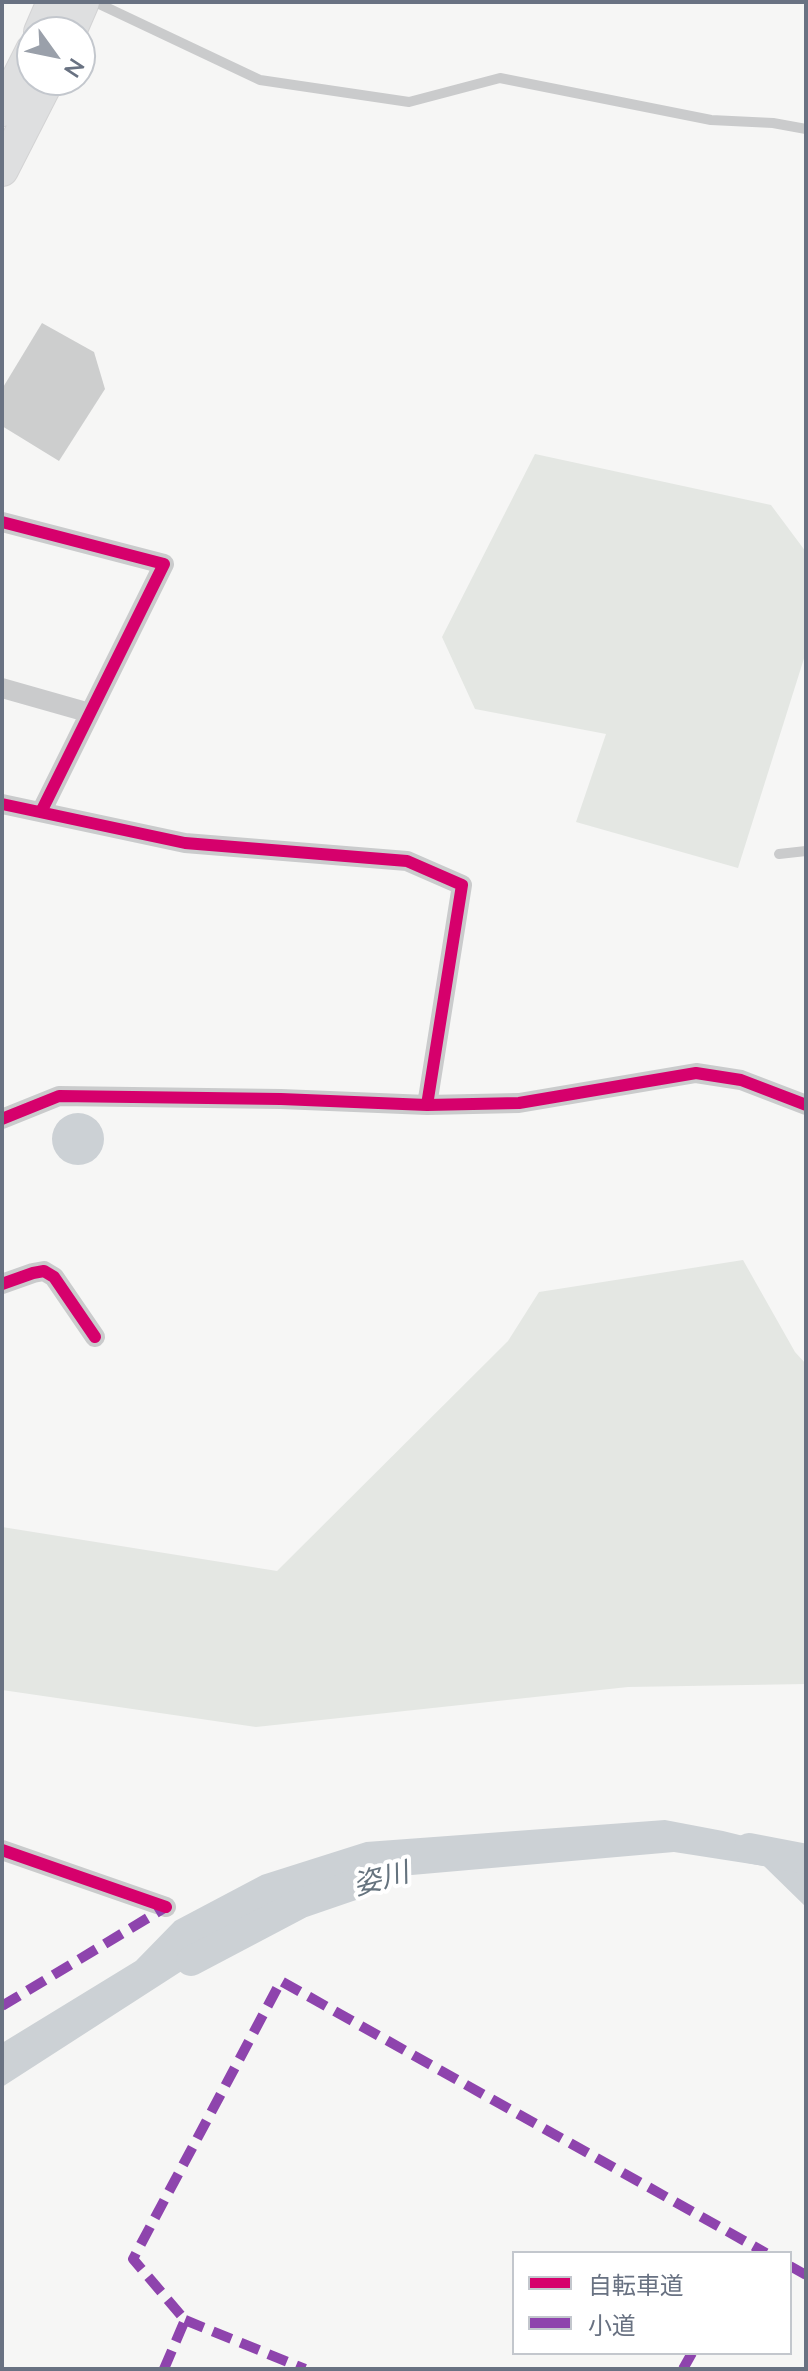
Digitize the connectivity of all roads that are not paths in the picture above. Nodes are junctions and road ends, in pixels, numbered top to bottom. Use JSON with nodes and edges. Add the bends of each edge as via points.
{"nodes":[{"id":1,"x":95,"y":2,"type":"edge"},
{"id":2,"x":16,"y":82,"type":"edge"},
{"id":3,"x":40,"y":96,"type":"edge"},
{"id":4,"x":2,"y":110,"type":"edge"},
{"id":5,"x":806,"y":129,"type":"edge"},
{"id":6,"x":2,"y":170,"type":"edge"},
{"id":7,"x":2,"y":522,"type":"edge"},
{"id":8,"x":2,"y":688,"type":"edge"},
{"id":9,"x":90,"y":713,"type":"junction"},
{"id":10,"x":2,"y":804,"type":"edge"},
{"id":11,"x":41,"y":812,"type":"junction"},
{"id":12,"x":806,"y":851,"type":"edge"},
{"id":13,"x":779,"y":854,"type":"dead end"},
{"id":14,"x":427,"y":1105,"type":"junction"},
{"id":15,"x":806,"y":1105,"type":"edge"},
{"id":16,"x":2,"y":1119,"type":"edge"},
{"id":17,"x":2,"y":1284,"type":"edge"},
{"id":18,"x":95,"y":1337,"type":"dead end"},
{"id":19,"x":2,"y":1850,"type":"edge"},
{"id":20,"x":166,"y":1907,"type":"dead end"}],
"edges":[{"from":1,"to":5,"type":"lane","via":[[260,80],[409,102],[500,78],[711,120]]},
{"from":2,"to":4,"type":"main road"},
{"from":3,"to":6,"type":"main road"},
{"from":7,"to":9,"type":"street","via":[[164,564]]},
{"from":8,"to":9,"type":"street"},
{"from":9,"to":11,"type":"street"},
{"from":10,"to":11,"type":"street"},
{"from":11,"to":14,"type":"street","via":[[185,843],[407,861],[462,885]]},
{"from":12,"to":13,"type":"lane"},
{"from":14,"to":15,"type":"street","via":[[519,1103],[696,1073],[741,1080]]},
{"from":14,"to":16,"type":"street","via":[[59,1096]]},
{"from":17,"to":18,"type":"street","via":[[44,1271],[54,1277]]},
{"from":19,"to":20,"type":"street"}]}
